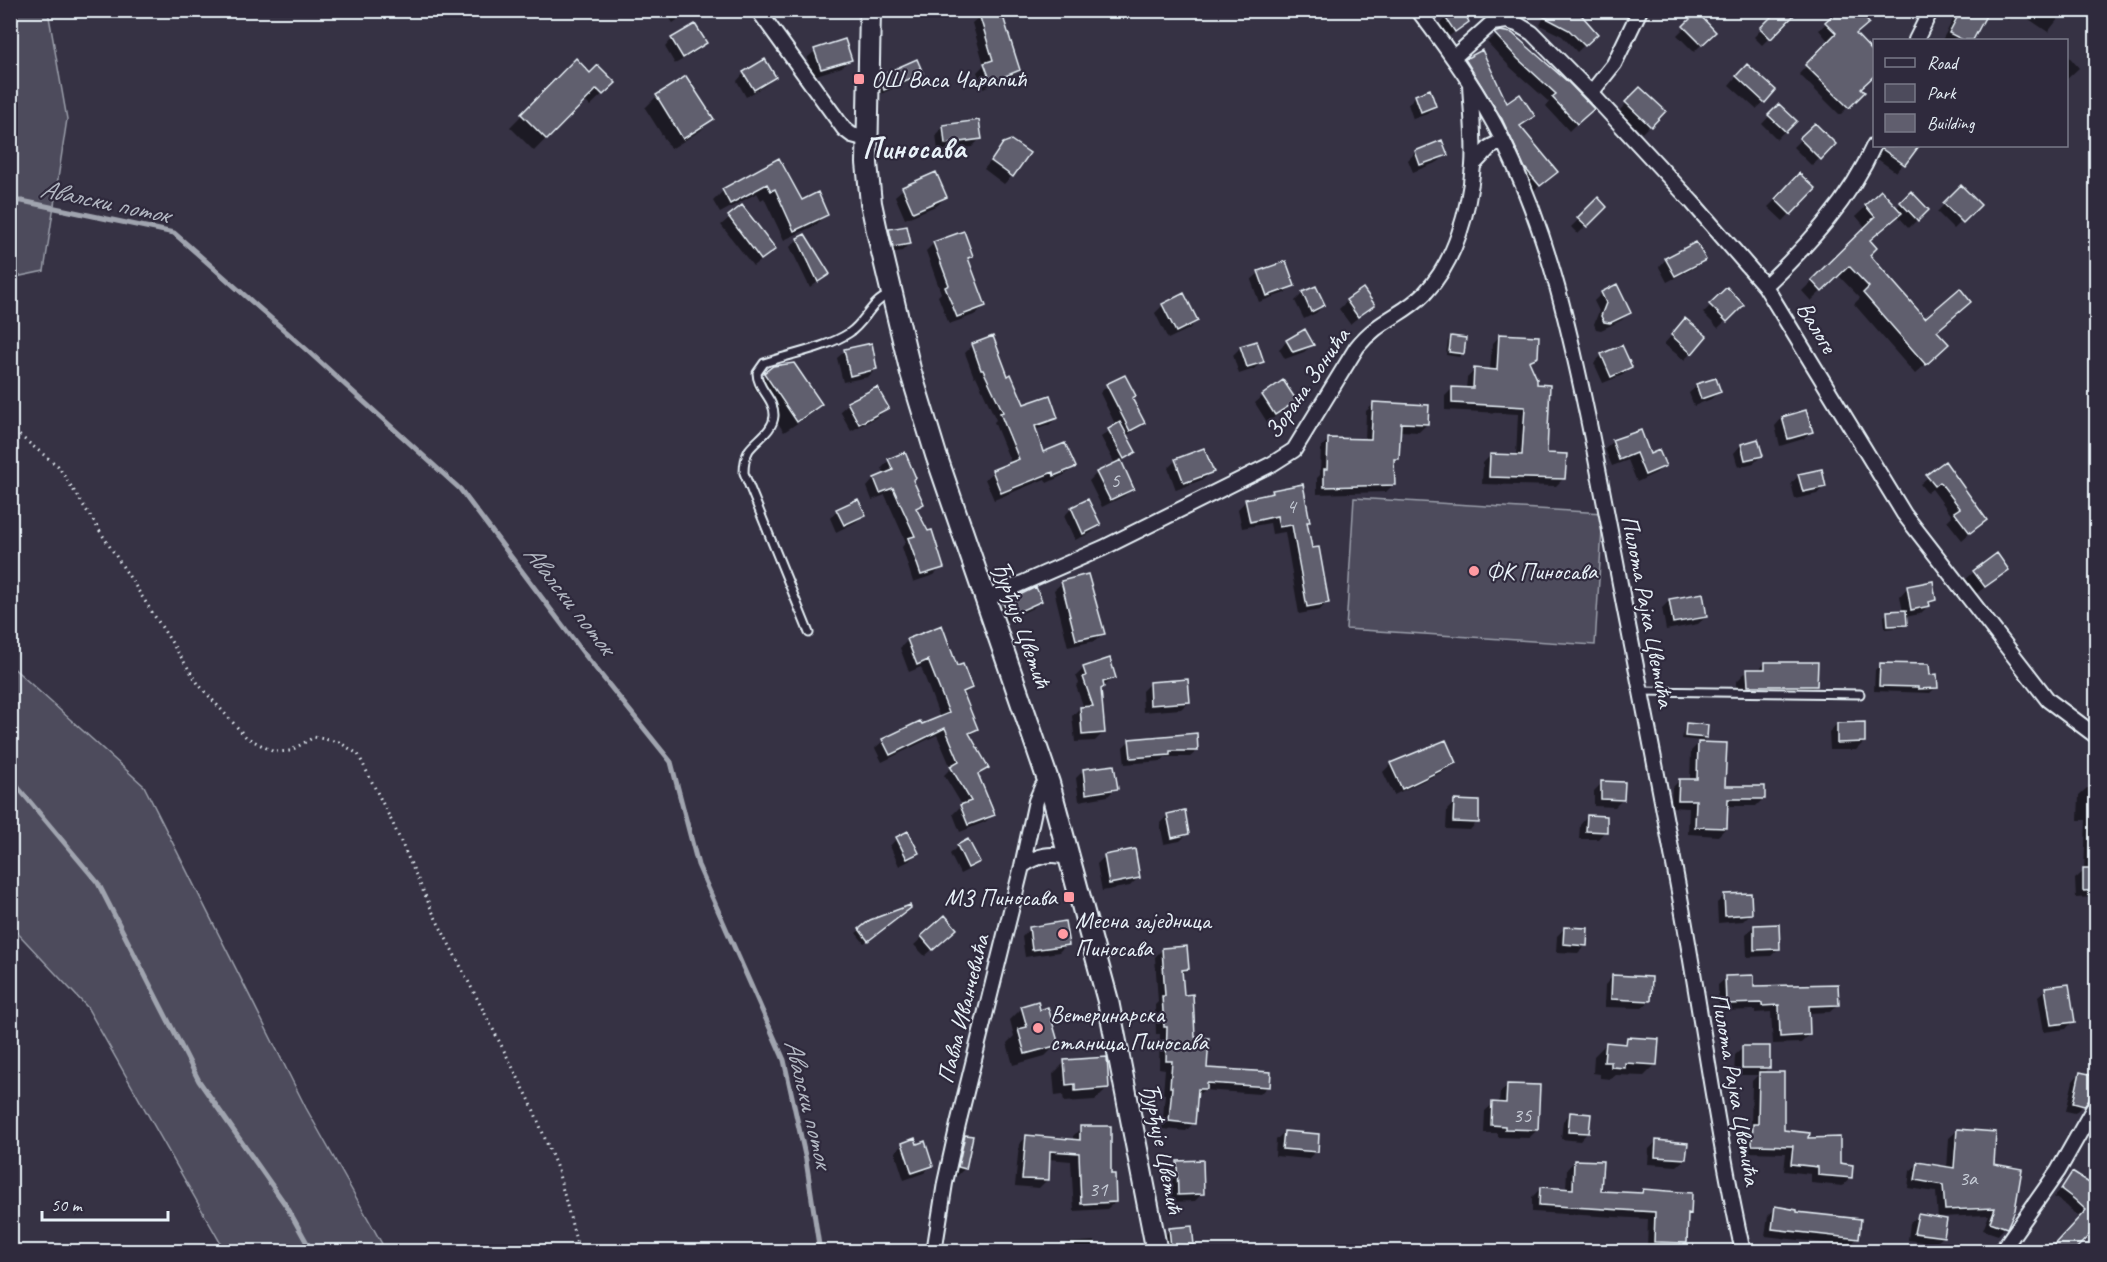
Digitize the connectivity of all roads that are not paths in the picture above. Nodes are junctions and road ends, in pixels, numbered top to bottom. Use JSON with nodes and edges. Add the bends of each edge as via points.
{"nodes":[{"id":1,"x":758,"y":10,"type":"edge"},
{"id":2,"x":870,"y":10,"type":"edge"},
{"id":3,"x":1418,"y":10,"type":"edge"},
{"id":4,"x":1640,"y":10,"type":"edge"},
{"id":5,"x":1930,"y":10,"type":"edge"},
{"id":6,"x":1916,"y":39,"type":"edge"},
{"id":7,"x":1454,"y":57,"type":"junction"},
{"id":8,"x":1470,"y":81,"type":"junction"},
{"id":9,"x":1591,"y":93,"type":"junction"},
{"id":10,"x":867,"y":139,"type":"junction"},
{"id":11,"x":1503,"y":141,"type":"junction"},
{"id":12,"x":1874,"y":147,"type":"edge"},
{"id":13,"x":1473,"y":165,"type":"junction"},
{"id":14,"x":1765,"y":286,"type":"junction"},
{"id":15,"x":892,"y":294,"type":"junction"},
{"id":16,"x":986,"y":600,"type":"junction"},
{"id":17,"x":810,"y":633,"type":"dead end"},
{"id":18,"x":1641,"y":691,"type":"junction"},
{"id":19,"x":1860,"y":694,"type":"dead end"},
{"id":20,"x":2097,"y":736,"type":"edge"},
{"id":21,"x":1049,"y":783,"type":"junction"},
{"id":22,"x":1070,"y":858,"type":"junction"},
{"id":23,"x":1022,"y":866,"type":"junction"},
{"id":24,"x":2097,"y":1104,"type":"edge"},
{"id":25,"x":934,"y":1251,"type":"edge"},
{"id":26,"x":1158,"y":1251,"type":"edge"},
{"id":27,"x":1743,"y":1251,"type":"edge"},
{"id":28,"x":2001,"y":1251,"type":"edge"}],
"edges":[{"from":1,"to":10,"type":"street","via":[[844,129]]},
{"from":2,"to":10,"type":"street","name":"Ђурђије Цветић"},
{"from":3,"to":7,"type":"street","name":"Пилота Рајка Цветића"},
{"from":4,"to":9,"type":"street","via":[[1614,64]]},
{"from":5,"to":6,"type":"street"},
{"from":7,"to":8,"type":"street","name":"Пилота Рајка Цветића"},
{"from":7,"to":9,"type":"street","name":"Валоге","via":[[1492,23],[1507,21],[1532,33]]},
{"from":8,"to":11,"type":"street","name":"Пилота Рајка Цветића"},
{"from":8,"to":13,"type":"street","name":"Зорана Зонића"},
{"from":9,"to":14,"type":"street","name":"Валоге"},
{"from":10,"to":15,"type":"street","name":"Ђурђије Цветић","via":[[871,203]]},
{"from":11,"to":13,"type":"street","via":[[1490,147]]},
{"from":11,"to":18,"type":"street","name":"Пилота Рајка Цветића","via":[[1532,207],[1567,320]]},
{"from":12,"to":14,"type":"street","via":[[1828,221]]},
{"from":13,"to":16,"type":"street","name":"Зорана Зонића","via":[[1462,224],[1452,255],[1440,275],[1424,294],[1367,335],[1294,450],[1102,548]]},
{"from":14,"to":20,"type":"street","name":"Валоге","via":[[1904,514],[2048,700]]},
{"from":15,"to":16,"type":"street","name":"Ђурђије Цветић","via":[[911,373]]},
{"from":15,"to":17,"type":"lane","via":[[878,300],[858,325],[840,338],[764,363],[757,373],[772,404],[774,419],[749,451],[744,473]]},
{"from":16,"to":21,"type":"street","name":"Ђурђије Цветић"},
{"from":18,"to":19,"type":"lane"},
{"from":18,"to":27,"type":"street","name":"Пилота Рајка Цветића"},
{"from":21,"to":22,"type":"street","name":"Ђурђије Цветић"},
{"from":21,"to":23,"type":"street","name":"Павла Иванчевића","via":[[1038,792]]},
{"from":22,"to":23,"type":"street","via":[[1047,855]]},
{"from":22,"to":26,"type":"street","name":"Ђурђије Цветић","via":[[1108,1001]]},
{"from":23,"to":25,"type":"street","name":"Павла Иванчевића","via":[[958,1124]]},
{"from":24,"to":28,"type":"street","via":[[2058,1171]]}]}
